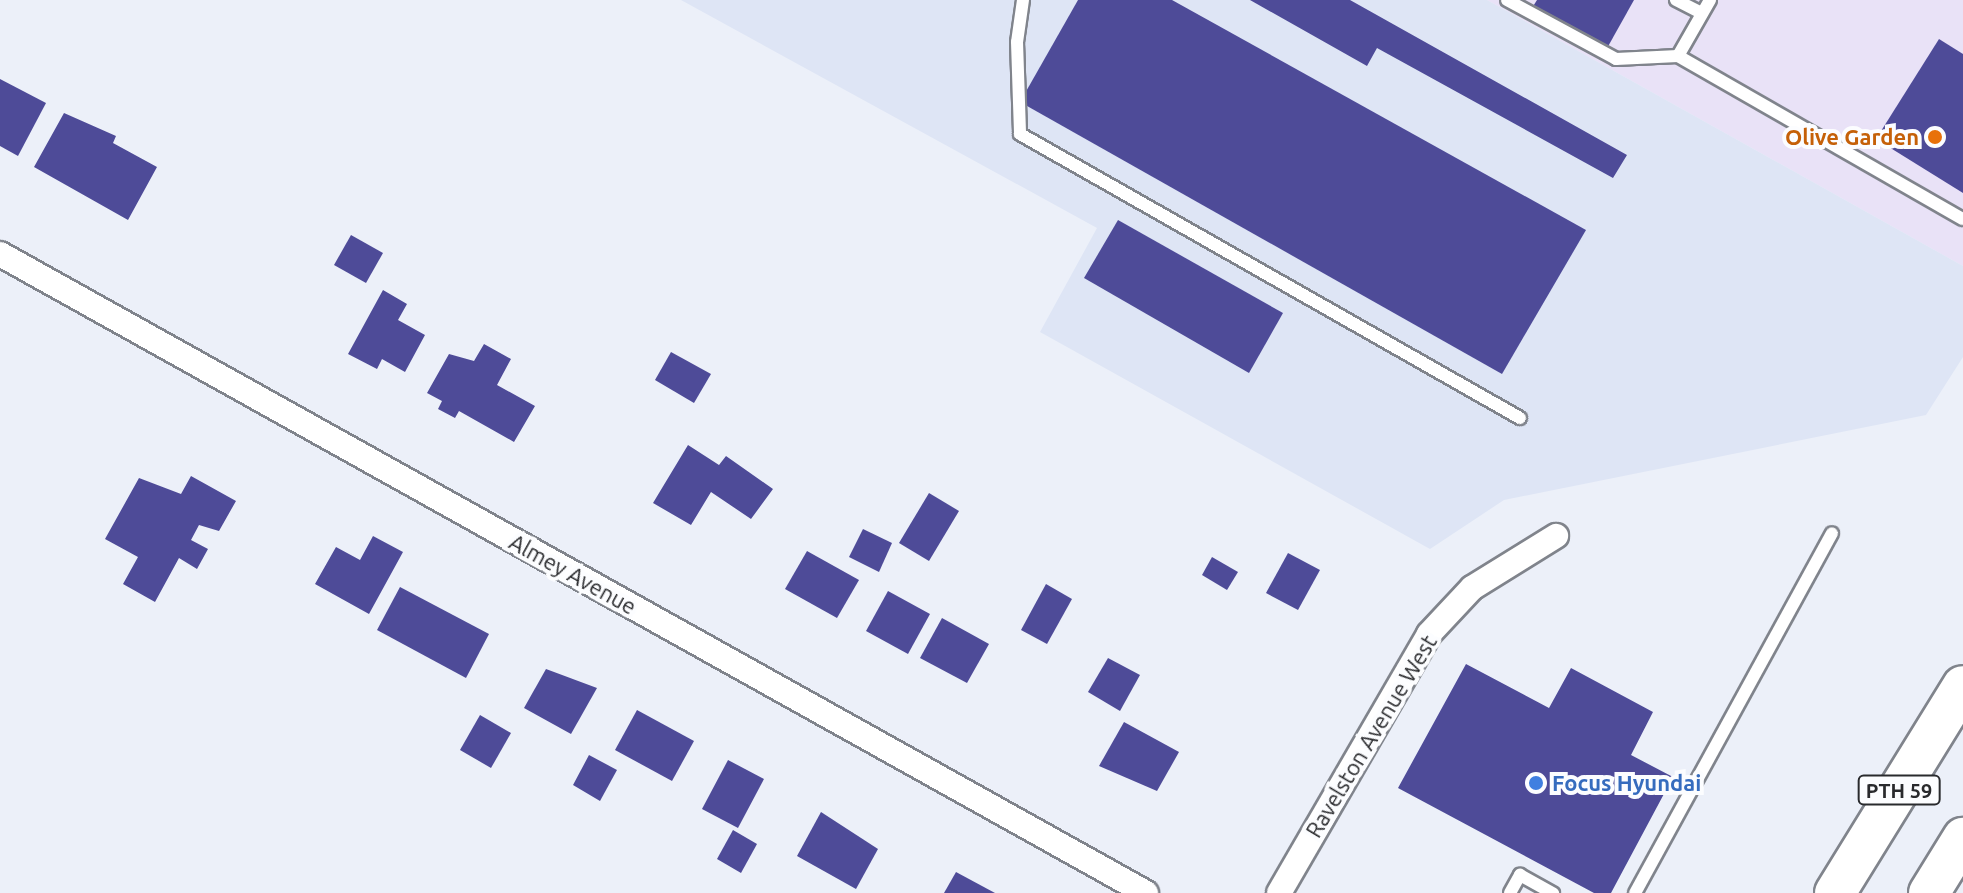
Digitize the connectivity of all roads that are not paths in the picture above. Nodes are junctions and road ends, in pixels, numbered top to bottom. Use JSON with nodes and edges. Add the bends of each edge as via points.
{"nodes":[{"id":1,"x":1023,"y":0,"type":"edge"},
{"id":2,"x":1507,"y":0,"type":"edge"},
{"id":3,"x":1676,"y":0,"type":"edge"},
{"id":4,"x":1710,"y":0,"type":"edge"},
{"id":5,"x":1702,"y":13,"type":"junction"},
{"id":6,"x":1678,"y":56,"type":"junction"},
{"id":7,"x":1963,"y":219,"type":"edge"},
{"id":8,"x":0,"y":254,"type":"edge"},
{"id":9,"x":1520,"y":418,"type":"dead end"},
{"id":10,"x":1832,"y":533,"type":"dead end"},
{"id":11,"x":1556,"y":536,"type":"dead end"},
{"id":12,"x":1963,"y":686,"type":"edge"},
{"id":13,"x":1963,"y":838,"type":"edge"},
{"id":14,"x":1146,"y":893,"type":"edge"},
{"id":15,"x":1279,"y":893,"type":"edge"},
{"id":16,"x":1510,"y":893,"type":"edge"},
{"id":17,"x":1553,"y":893,"type":"edge"},
{"id":18,"x":1635,"y":893,"type":"edge"},
{"id":19,"x":1835,"y":893,"type":"edge"},
{"id":20,"x":1929,"y":893,"type":"edge"}],
"edges":[{"from":1,"to":9,"type":"lane","via":[[1017,42],[1020,134]]},
{"from":2,"to":6,"type":"lane","via":[[1616,59]]},
{"from":3,"to":5,"type":"lane"},
{"from":4,"to":5,"type":"lane"},
{"from":5,"to":6,"type":"lane"},
{"from":6,"to":7,"type":"lane"},
{"from":8,"to":14,"type":"street","name":"Almey Avenue"},
{"from":10,"to":18,"type":"lane"},
{"from":11,"to":15,"type":"street","name":"Ravelston Avenue West","via":[[1472,588],[1429,634]]},
{"from":12,"to":19,"type":"main road","number":"PTH 59"},
{"from":13,"to":20,"type":"main road"},
{"from":16,"to":17,"type":"lane","via":[[1520,875]]}]}
